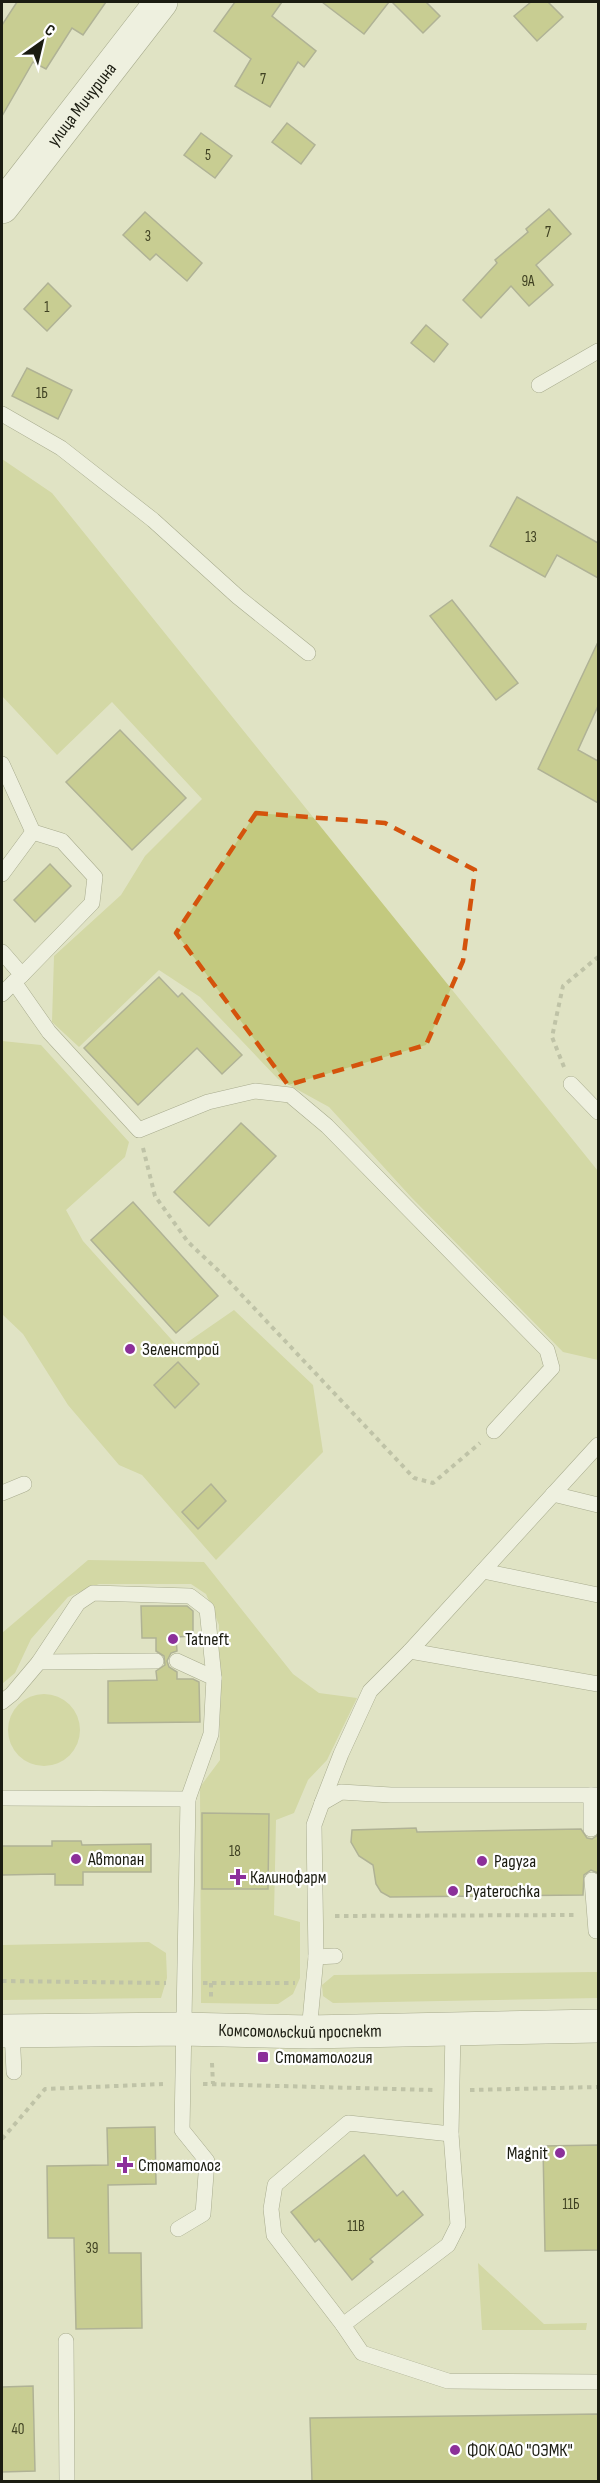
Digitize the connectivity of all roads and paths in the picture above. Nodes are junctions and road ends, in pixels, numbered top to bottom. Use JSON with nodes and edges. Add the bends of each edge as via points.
{"nodes":[{"id":1,"x":160,"y":2,"type":"edge"},
{"id":2,"x":2,"y":207,"type":"edge"},
{"id":3,"x":598,"y":351,"type":"edge"},
{"id":4,"x":539,"y":385,"type":"dead end"},
{"id":5,"x":2,"y":414,"type":"edge"},
{"id":6,"x":308,"y":653,"type":"dead end"},
{"id":7,"x":2,"y":764,"type":"edge"},
{"id":8,"x":33,"y":832,"type":"junction"},
{"id":9,"x":2,"y":874,"type":"edge"},
{"id":10,"x":2,"y":952,"type":"edge"},
{"id":11,"x":598,"y":957,"type":"edge"},
{"id":12,"x":18,"y":978,"type":"junction"},
{"id":13,"x":2,"y":994,"type":"edge"},
{"id":14,"x":571,"y":1084,"type":"joint"},
{"id":15,"x":598,"y":1112,"type":"edge"},
{"id":16,"x":139,"y":1130,"type":"junction"},
{"id":17,"x":494,"y":1431,"type":"joint"},
{"id":18,"x":598,"y":1445,"type":"edge"},
{"id":19,"x":24,"y":1484,"type":"dead end"},
{"id":20,"x":2,"y":1493,"type":"edge"},
{"id":21,"x":553,"y":1494,"type":"junction"},
{"id":22,"x":598,"y":1505,"type":"edge"},
{"id":23,"x":483,"y":1571,"type":"junction"},
{"id":24,"x":598,"y":1594,"type":"edge"},
{"id":25,"x":410,"y":1651,"type":"junction"},
{"id":26,"x":156,"y":1660,"type":"dead end"},
{"id":27,"x":177,"y":1661,"type":"dead end"},
{"id":28,"x":39,"y":1662,"type":"junction"},
{"id":29,"x":214,"y":1678,"type":"junction"},
{"id":30,"x":598,"y":1684,"type":"edge"},
{"id":31,"x":2,"y":1702,"type":"edge"},
{"id":32,"x":595,"y":1795,"type":"edge"},
{"id":33,"x":2,"y":1798,"type":"edge"},
{"id":34,"x":188,"y":1799,"type":"junction"},
{"id":35,"x":322,"y":1803,"type":"junction"},
{"id":36,"x":591,"y":1829,"type":"dead end"},
{"id":37,"x":592,"y":1880,"type":"dead end"},
{"id":38,"x":595,"y":1915,"type":"junction"},
{"id":39,"x":315,"y":1916,"type":"junction"},
{"id":40,"x":596,"y":1931,"type":"dead end"},
{"id":41,"x":335,"y":1956,"type":"dead end"},
{"id":42,"x":316,"y":1957,"type":"junction"},
{"id":43,"x":2,"y":1981,"type":"edge"},
{"id":44,"x":184,"y":1983,"type":"junction"},
{"id":45,"x":211,"y":1983,"type":"junction"},
{"id":46,"x":314,"y":1983,"type":"junction"},
{"id":47,"x":211,"y":2003,"type":"dead end"},
{"id":48,"x":598,"y":2026,"type":"edge"},
{"id":49,"x":183,"y":2029,"type":"junction"},
{"id":50,"x":453,"y":2029,"type":"junction"},
{"id":51,"x":7,"y":2031,"type":"edge"},
{"id":52,"x":309,"y":2032,"type":"junction"},
{"id":53,"x":212,"y":2063,"type":"dead end"},
{"id":54,"x":14,"y":2072,"type":"dead end"},
{"id":55,"x":183,"y":2083,"type":"junction"},
{"id":56,"x":213,"y":2084,"type":"junction"},
{"id":57,"x":598,"y":2087,"type":"edge"},
{"id":58,"x":452,"y":2091,"type":"junction"},
{"id":59,"x":451,"y":2134,"type":"junction"},
{"id":60,"x":2,"y":2139,"type":"edge"},
{"id":61,"x":178,"y":2229,"type":"dead end"},
{"id":62,"x":343,"y":2325,"type":"junction"},
{"id":63,"x":66,"y":2341,"type":"dead end"},
{"id":64,"x":598,"y":2382,"type":"edge"},
{"id":65,"x":67,"y":2481,"type":"edge"}],
"edges":[{"from":1,"to":2,"type":"main road","name":"улица Мичурина"},
{"from":3,"to":4,"type":"lane"},
{"from":5,"to":6,"type":"lane","via":[[61,448],[153,520],[238,597]]},
{"from":7,"to":8,"type":"lane"},
{"from":8,"to":9,"type":"lane"},
{"from":8,"to":12,"type":"lane","via":[[62,841],[95,877],[92,903]]},
{"from":10,"to":12,"type":"lane"},
{"from":11,"to":14,"type":"path","via":[[563,986],[552,1037]]},
{"from":12,"to":13,"type":"lane"},
{"from":12,"to":16,"type":"lane","via":[[49,1032]]},
{"from":14,"to":15,"type":"lane"},
{"from":16,"to":17,"type":"path","via":[[155,1196],[188,1242],[414,1478],[433,1483]]},
{"from":16,"to":17,"type":"lane","via":[[208,1102],[255,1091],[290,1095],[327,1126],[547,1350],[552,1368]]},
{"from":18,"to":21,"type":"lane"},
{"from":19,"to":20,"type":"lane"},
{"from":21,"to":22,"type":"lane"},
{"from":21,"to":23,"type":"lane"},
{"from":23,"to":24,"type":"lane"},
{"from":23,"to":25,"type":"lane"},
{"from":25,"to":30,"type":"lane"},
{"from":25,"to":35,"type":"lane","via":[[370,1691]]},
{"from":26,"to":28,"type":"lane"},
{"from":27,"to":29,"type":"lane"},
{"from":28,"to":29,"type":"lane","via":[[78,1603],[93,1593],[190,1596],[207,1609]]},
{"from":28,"to":31,"type":"lane"},
{"from":29,"to":34,"type":"lane","via":[[211,1734]]},
{"from":32,"to":35,"type":"lane","via":[[341,1792]]},
{"from":32,"to":36,"type":"lane"},
{"from":33,"to":34,"type":"lane"},
{"from":34,"to":44,"type":"lane"},
{"from":35,"to":39,"type":"lane","via":[[314,1825]]},
{"from":37,"to":38,"type":"lane"},
{"from":38,"to":39,"type":"path"},
{"from":38,"to":40,"type":"lane"},
{"from":39,"to":42,"type":"lane"},
{"from":41,"to":42,"type":"lane"},
{"from":42,"to":46,"type":"lane"},
{"from":43,"to":44,"type":"path"},
{"from":44,"to":45,"type":"path"},
{"from":44,"to":49,"type":"lane"},
{"from":45,"to":46,"type":"path"},
{"from":45,"to":47,"type":"path"},
{"from":46,"to":52,"type":"lane"},
{"from":48,"to":50,"type":"main road","name":"Комсомольский проспект"},
{"from":49,"to":51,"type":"main road","name":"Комсомольский проспект"},
{"from":49,"to":52,"type":"main road","name":"Комсомольский проспект"},
{"from":49,"to":55,"type":"lane"},
{"from":50,"to":52,"type":"main road","name":"Комсомольский проспект"},
{"from":50,"to":58,"type":"lane"},
{"from":51,"to":54,"type":"lane"},
{"from":53,"to":56,"type":"path"},
{"from":55,"to":56,"type":"path"},
{"from":55,"to":60,"type":"path","via":[[45,2089]]},
{"from":55,"to":61,"type":"lane","via":[[182,2130],[207,2161],[203,2214]]},
{"from":56,"to":58,"type":"path"},
{"from":57,"to":58,"type":"path"},
{"from":58,"to":59,"type":"lane"},
{"from":59,"to":62,"type":"lane","via":[[458,2225],[448,2245]]},
{"from":59,"to":62,"type":"lane","via":[[348,2123],[275,2185],[271,2210],[274,2235]]},
{"from":62,"to":64,"type":"lane","via":[[362,2354],[448,2381]]},
{"from":63,"to":65,"type":"lane"}]}
